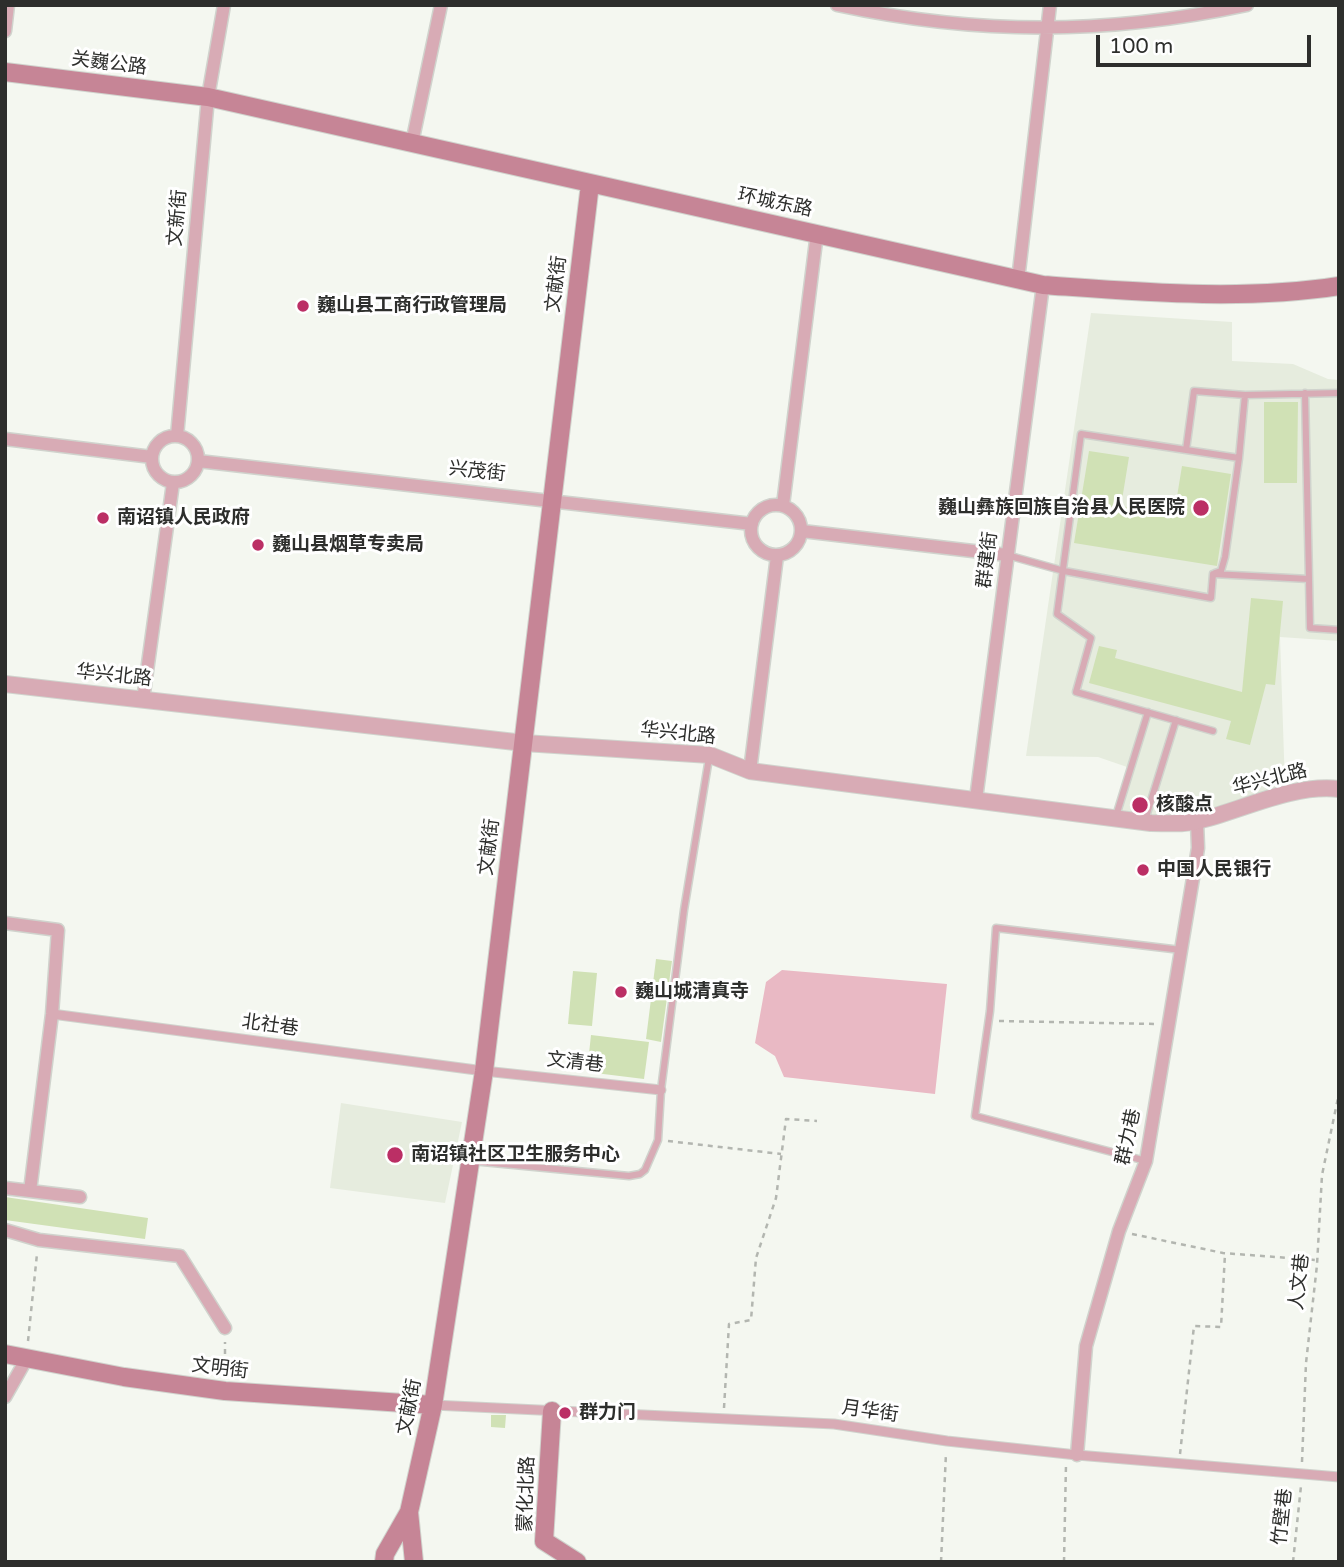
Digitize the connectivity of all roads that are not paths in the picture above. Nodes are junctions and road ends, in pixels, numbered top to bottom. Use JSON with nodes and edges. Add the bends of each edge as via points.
{"nodes":[{"id":1,"x":8,"y":5,"type":"edge"},
{"id":2,"x":224,"y":5,"type":"edge"},
{"id":3,"x":441,"y":5,"type":"edge"},
{"id":4,"x":837,"y":5,"type":"edge"},
{"id":5,"x":1050,"y":5,"type":"edge"},
{"id":6,"x":1247,"y":5,"type":"edge"},
{"id":7,"x":1049,"y":29,"type":"junction"},
{"id":8,"x":5,"y":31,"type":"edge"},
{"id":9,"x":5,"y":72,"type":"edge"},
{"id":10,"x":208,"y":97,"type":"junction"},
{"id":11,"x":412,"y":143,"type":"junction"},
{"id":12,"x":590,"y":184,"type":"junction"},
{"id":13,"x":817,"y":233,"type":"junction"},
{"id":14,"x":1018,"y":280,"type":"junction"},
{"id":15,"x":1043,"y":285,"type":"junction"},
{"id":16,"x":1339,"y":286,"type":"edge"},
{"id":17,"x":1306,"y":393,"type":"junction"},
{"id":18,"x":1339,"y":393,"type":"edge"},
{"id":19,"x":1245,"y":395,"type":"junction"},
{"id":20,"x":177,"y":436,"type":"junction"},
{"id":21,"x":5,"y":439,"type":"edge"},
{"id":22,"x":1186,"y":450,"type":"junction"},
{"id":23,"x":152,"y":457,"type":"junction"},
{"id":24,"x":1239,"y":458,"type":"junction"},
{"id":25,"x":198,"y":461,"type":"junction"},
{"id":26,"x":173,"y":483,"type":"junction"},
{"id":27,"x":552,"y":500,"type":"junction"},
{"id":28,"x":783,"y":505,"type":"junction"},
{"id":29,"x":752,"y":524,"type":"junction"},
{"id":30,"x":802,"y":531,"type":"junction"},
{"id":31,"x":1007,"y":555,"type":"junction"},
{"id":32,"x":777,"y":556,"type":"junction"},
{"id":33,"x":1064,"y":571,"type":"junction"},
{"id":34,"x":1213,"y":574,"type":"junction"},
{"id":35,"x":1309,"y":579,"type":"junction"},
{"id":36,"x":1339,"y":630,"type":"edge"},
{"id":37,"x":5,"y":684,"type":"edge"},
{"id":38,"x":143,"y":700,"type":"junction"},
{"id":39,"x":1148,"y":712,"type":"junction"},
{"id":40,"x":1176,"y":720,"type":"junction"},
{"id":41,"x":1213,"y":731,"type":"dead end"},
{"id":42,"x":524,"y":743,"type":"junction"},
{"id":43,"x":710,"y":755,"type":"junction"},
{"id":44,"x":750,"y":771,"type":"junction"},
{"id":45,"x":1339,"y":789,"type":"edge"},
{"id":46,"x":976,"y":799,"type":"junction"},
{"id":47,"x":1115,"y":818,"type":"junction"},
{"id":48,"x":1144,"y":822,"type":"junction"},
{"id":49,"x":1197,"y":822,"type":"junction"},
{"id":50,"x":5,"y":923,"type":"edge"},
{"id":51,"x":1181,"y":950,"type":"junction"},
{"id":52,"x":52,"y":1014,"type":"junction"},
{"id":53,"x":484,"y":1071,"type":"junction"},
{"id":54,"x":661,"y":1090,"type":"junction"},
{"id":55,"x":470,"y":1160,"type":"junction"},
{"id":56,"x":1146,"y":1161,"type":"junction"},
{"id":57,"x":5,"y":1188,"type":"edge"},
{"id":58,"x":30,"y":1191,"type":"junction"},
{"id":59,"x":80,"y":1197,"type":"dead end"},
{"id":60,"x":5,"y":1230,"type":"edge"},
{"id":61,"x":225,"y":1328,"type":"road end"},
{"id":62,"x":5,"y":1354,"type":"edge"},
{"id":63,"x":27,"y":1358,"type":"junction"},
{"id":64,"x":5,"y":1397,"type":"edge"},
{"id":65,"x":433,"y":1405,"type":"junction"},
{"id":66,"x":552,"y":1411,"type":"junction"},
{"id":67,"x":1072,"y":1455,"type":"junction"},
{"id":68,"x":1339,"y":1477,"type":"edge"},
{"id":69,"x":410,"y":1512,"type":"junction"},
{"id":70,"x":384,"y":1562,"type":"edge"},
{"id":71,"x":414,"y":1562,"type":"edge"},
{"id":72,"x":577,"y":1562,"type":"edge"}],
"edges":[{"from":1,"to":8,"type":"street"},
{"from":2,"to":10,"type":"street","name":"文新街"},
{"from":3,"to":11,"type":"street"},
{"from":4,"to":7,"type":"street","via":[[941,23]]},
{"from":5,"to":7,"type":"street"},
{"from":6,"to":7,"type":"street","via":[[1131,25]]},
{"from":7,"to":14,"type":"street"},
{"from":9,"to":10,"type":"main road","name":"关巍公路"},
{"from":10,"to":11,"type":"main road","name":"环城东路"},
{"from":10,"to":20,"type":"street","name":"文新街"},
{"from":11,"to":12,"type":"main road","name":"环城东路"},
{"from":12,"to":13,"type":"main road","name":"环城东路"},
{"from":12,"to":27,"type":"main road","name":"文献街"},
{"from":13,"to":14,"type":"main road","name":"环城东路"},
{"from":13,"to":28,"type":"street"},
{"from":14,"to":15,"type":"main road","name":"环城东路"},
{"from":15,"to":16,"type":"main road","name":"环城东路","via":[[1242,295]]},
{"from":15,"to":31,"type":"street","name":"群建街"},
{"from":17,"to":18,"type":"lane"},
{"from":17,"to":19,"type":"lane"},
{"from":17,"to":35,"type":"lane"},
{"from":19,"to":22,"type":"lane","via":[[1194,391]]},
{"from":19,"to":24,"type":"lane"},
{"from":20,"to":23,"type":"street","via":[[163,439]]},
{"from":20,"to":25,"type":"street","via":[[195,447]]},
{"from":21,"to":23,"type":"street"},
{"from":22,"to":24,"type":"lane"},
{"from":22,"to":33,"type":"lane","via":[[1082,434]]},
{"from":23,"to":26,"type":"street","via":[[155,471]]},
{"from":24,"to":34,"type":"lane","via":[[1225,557],[1221,571]]},
{"from":25,"to":26,"type":"street","via":[[193,475]]},
{"from":25,"to":27,"type":"street","name":"兴茂街"},
{"from":26,"to":38,"type":"street"},
{"from":27,"to":29,"type":"street","name":"兴茂街"},
{"from":27,"to":42,"type":"main road","name":"文献街"},
{"from":28,"to":29,"type":"street","via":[[767,506]]},
{"from":28,"to":30,"type":"street","via":[[795,512]]},
{"from":29,"to":32,"type":"street","via":[[756,546]]},
{"from":30,"to":31,"type":"street"},
{"from":30,"to":32,"type":"street","via":[[792,551]]},
{"from":31,"to":33,"type":"lane"},
{"from":31,"to":46,"type":"street","name":"群建街"},
{"from":32,"to":44,"type":"street"},
{"from":33,"to":34,"type":"lane","via":[[1211,598]]},
{"from":33,"to":39,"type":"lane","via":[[1057,614],[1091,638],[1076,692]]},
{"from":34,"to":35,"type":"lane"},
{"from":35,"to":36,"type":"lane","via":[[1310,628]]},
{"from":37,"to":38,"type":"street","name":"华兴北路"},
{"from":38,"to":42,"type":"street","name":"华兴北路"},
{"from":39,"to":40,"type":"lane"},
{"from":39,"to":47,"type":"lane"},
{"from":40,"to":41,"type":"lane"},
{"from":40,"to":48,"type":"lane"},
{"from":42,"to":43,"type":"street","name":"华兴北路"},
{"from":42,"to":53,"type":"main road","name":"文献街"},
{"from":43,"to":44,"type":"street","name":"华兴北路"},
{"from":43,"to":54,"type":"lane"},
{"from":44,"to":46,"type":"street","name":"华兴北路"},
{"from":45,"to":49,"type":"street","name":"华兴北路","via":[[1289,793]]},
{"from":46,"to":47,"type":"street","name":"华兴北路"},
{"from":47,"to":48,"type":"street","name":"华兴北路"},
{"from":48,"to":49,"type":"street","name":"华兴北路"},
{"from":49,"to":51,"type":"street","name":"群力巷","via":[[1198,848]]},
{"from":50,"to":52,"type":"street","via":[[58,930]]},
{"from":51,"to":56,"type":"street","name":"群力巷"},
{"from":51,"to":56,"type":"lane","via":[[996,928],[975,1116]]},
{"from":52,"to":53,"type":"street","name":"北社巷"},
{"from":52,"to":58,"type":"street"},
{"from":53,"to":54,"type":"street","name":"文清巷"},
{"from":53,"to":55,"type":"main road","name":"文献街"},
{"from":54,"to":55,"type":"lane","via":[[657,1140],[640,1174]]},
{"from":55,"to":65,"type":"main road","name":"文献街"},
{"from":56,"to":67,"type":"street","name":"群力巷","via":[[1119,1231],[1086,1346]]},
{"from":57,"to":58,"type":"street"},
{"from":58,"to":59,"type":"street"},
{"from":60,"to":61,"type":"street","via":[[39,1240],[180,1256]]},
{"from":62,"to":63,"type":"main road","name":"文明街"},
{"from":63,"to":64,"type":"street"},
{"from":63,"to":65,"type":"main road","name":"文明街","via":[[225,1391]]},
{"from":65,"to":66,"type":"street","name":"月华街"},
{"from":65,"to":69,"type":"main road","name":"文献街"},
{"from":66,"to":67,"type":"street","name":"月华街","via":[[834,1424]]},
{"from":66,"to":72,"type":"main road","name":"蒙化北路","via":[[544,1541]]},
{"from":67,"to":68,"type":"street","name":"月华街"},
{"from":69,"to":70,"type":"main road","name":"文献街"},
{"from":69,"to":71,"type":"main road","name":"文献街"}]}
